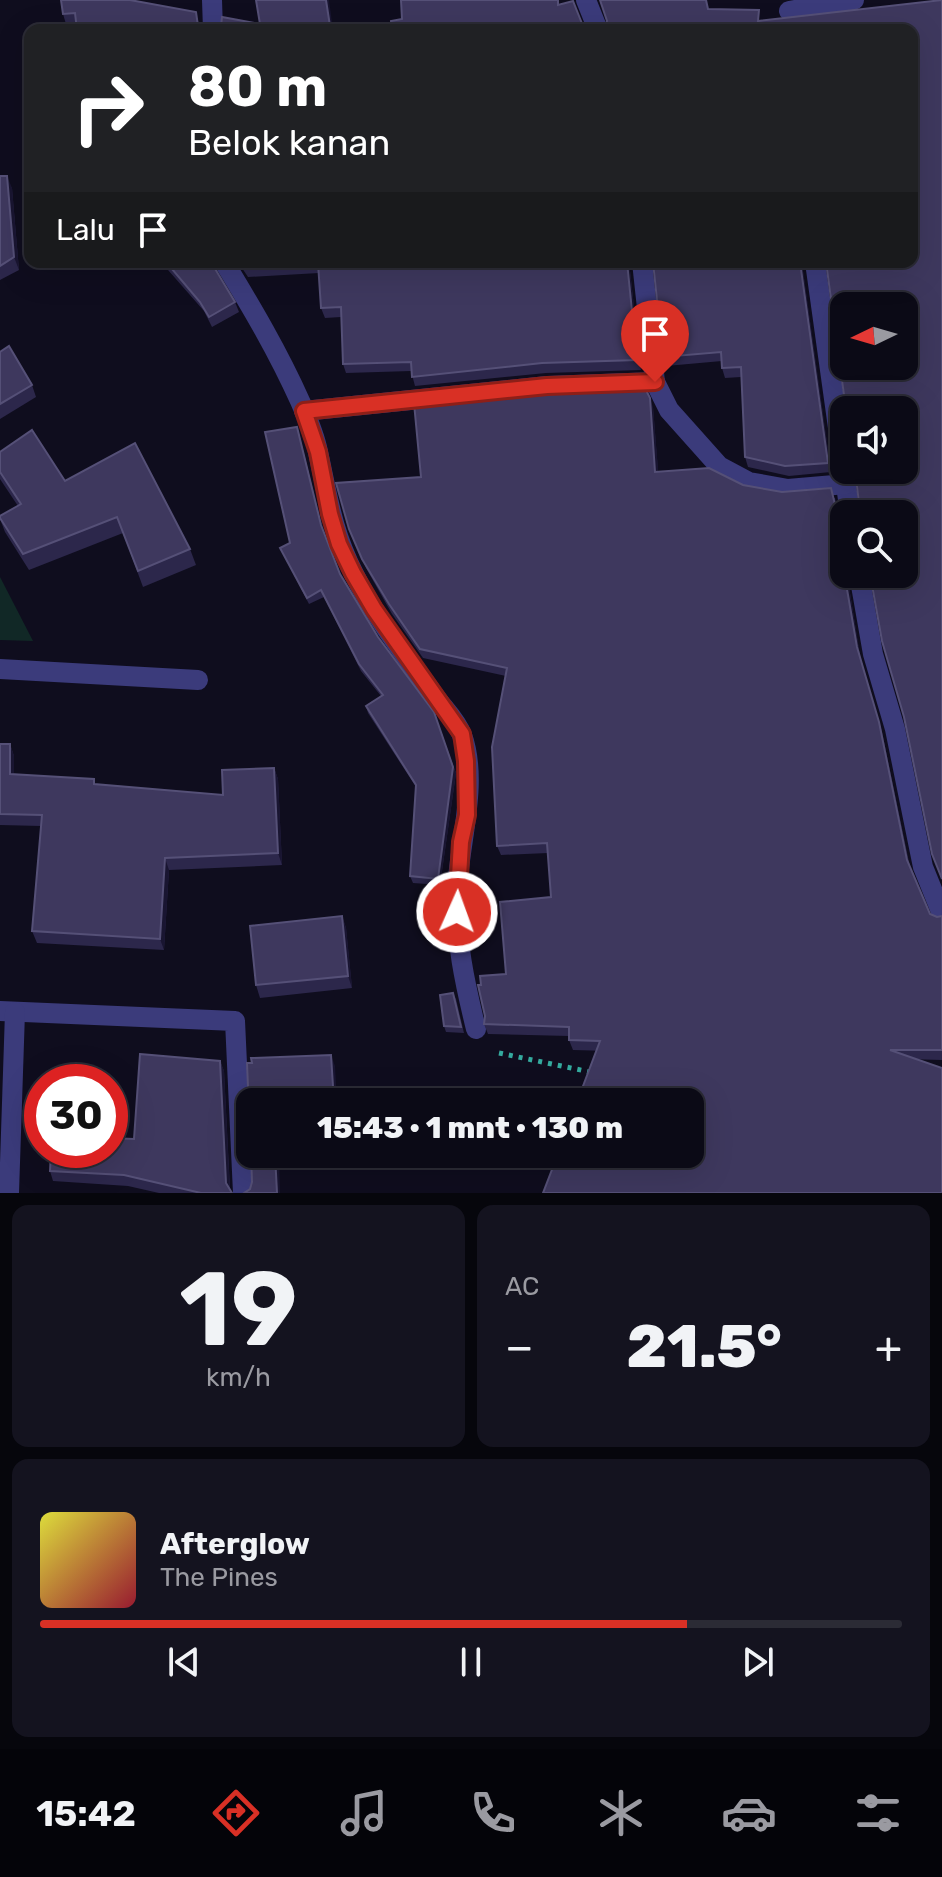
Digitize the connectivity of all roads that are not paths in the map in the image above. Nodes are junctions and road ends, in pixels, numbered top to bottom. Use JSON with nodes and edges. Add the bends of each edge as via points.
{"nodes":[{"id":1,"x":212,"y":0,"type":"edge"},
{"id":2,"x":586,"y":0,"type":"edge"},
{"id":3,"x":854,"y":0,"type":"edge"},
{"id":4,"x":788,"y":14,"type":"edge"},
{"id":5,"x":213,"y":24,"type":"edge"},
{"id":6,"x":596,"y":24,"type":"edge"},
{"id":7,"x":228,"y":268,"type":"edge"},
{"id":8,"x":643,"y":268,"type":"edge"},
{"id":9,"x":816,"y":268,"type":"edge"},
{"id":10,"x":655,"y":382,"type":"junction"},
{"id":11,"x":834,"y":396,"type":"edge"},
{"id":12,"x":304,"y":411,"type":"junction"},
{"id":13,"x":846,"y":484,"type":"joint"},
{"id":14,"x":848,"y":500,"type":"edge"},
{"id":15,"x":861,"y":588,"type":"edge"},
{"id":16,"x":0,"y":669,"type":"edge"},
{"id":17,"x":198,"y":680,"type":"dead end"},
{"id":18,"x":942,"y":914,"type":"edge"},
{"id":19,"x":8,"y":1011,"type":"edge"},
{"id":20,"x":476,"y":1029,"type":"road end"},
{"id":21,"x":9,"y":1193,"type":"edge"},
{"id":22,"x":243,"y":1193,"type":"edge"}],
"edges":[{"from":1,"to":5,"type":"street"},
{"from":2,"to":6,"type":"street"},
{"from":3,"to":4,"type":"street"},
{"from":7,"to":12,"type":"street","via":[[282,359]]},
{"from":8,"to":10,"type":"street"},
{"from":9,"to":11,"type":"street"},
{"from":10,"to":12,"type":"street","via":[[547,386]]},
{"from":10,"to":13,"type":"street","via":[[669,410],[699,445],[739,477],[788,489]]},
{"from":12,"to":20,"type":"street","via":[[339,544],[353,573],[462,734],[467,815],[457,933]]},
{"from":13,"to":14,"type":"street"},
{"from":15,"to":18,"type":"street","via":[[923,867]]},
{"from":16,"to":17,"type":"street"},
{"from":19,"to":21,"type":"street"},
{"from":19,"to":22,"type":"street","via":[[235,1021]]}]}
